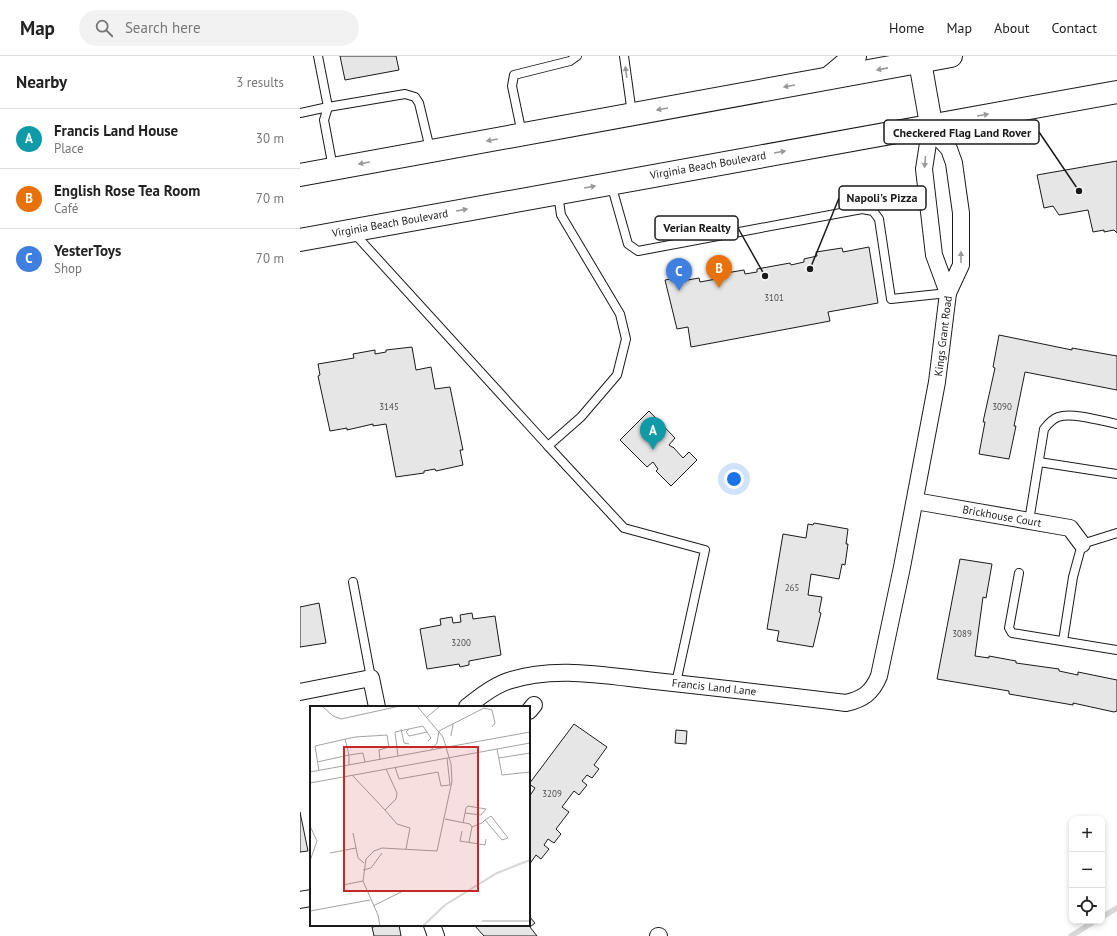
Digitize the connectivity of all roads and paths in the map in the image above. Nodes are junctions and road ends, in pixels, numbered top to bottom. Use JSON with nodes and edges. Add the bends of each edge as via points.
{"nodes":[{"id":1,"x":318,"y":56,"type":"edge"},
{"id":2,"x":577,"y":56,"type":"edge"},
{"id":3,"x":624,"y":56,"type":"edge"},
{"id":4,"x":855,"y":56,"type":"edge"},
{"id":5,"x":951,"y":56,"type":"edge"},
{"id":6,"x":920,"y":59,"type":"edge"},
{"id":7,"x":828,"y":79,"type":"junction"},
{"id":8,"x":1117,"y":92,"type":"edge"},
{"id":9,"x":328,"y":107,"type":"junction"},
{"id":10,"x":300,"y":113,"type":"edge"},
{"id":11,"x":632,"y":115,"type":"junction"},
{"id":12,"x":931,"y":124,"type":"junction"},
{"id":13,"x":522,"y":135,"type":"junction"},
{"id":14,"x":431,"y":151,"type":"junction"},
{"id":15,"x":333,"y":169,"type":"junction"},
{"id":16,"x":300,"y":175,"type":"edge"},
{"id":17,"x":611,"y":183,"type":"junction"},
{"id":18,"x":558,"y":193,"type":"junction"},
{"id":19,"x":351,"y":230,"type":"junction"},
{"id":20,"x":300,"y":240,"type":"edge"},
{"id":21,"x":948,"y":293,"type":"junction"},
{"id":22,"x":1117,"y":424,"type":"edge"},
{"id":23,"x":548,"y":446,"type":"junction"},
{"id":24,"x":1039,"y":462,"type":"junction"},
{"id":25,"x":1117,"y":474,"type":"edge"},
{"id":26,"x":915,"y":501,"type":"junction"},
{"id":27,"x":1029,"y":521,"type":"junction"},
{"id":28,"x":1117,"y":533,"type":"edge"},
{"id":29,"x":1082,"y":544,"type":"junction"},
{"id":30,"x":1018,"y":572,"type":"dead end"},
{"id":31,"x":353,"y":582,"type":"dead end"},
{"id":32,"x":896,"y":599,"type":"joint"},
{"id":33,"x":1063,"y":641,"type":"junction"},
{"id":34,"x":1117,"y":650,"type":"edge"},
{"id":35,"x":371,"y":678,"type":"junction"},
{"id":36,"x":676,"y":683,"type":"junction"},
{"id":37,"x":300,"y":692,"type":"edge"},
{"id":38,"x":377,"y":706,"type":"edge"},
{"id":39,"x":468,"y":706,"type":"edge"},
{"id":40,"x":310,"y":898,"type":"edge"},
{"id":41,"x":300,"y":900,"type":"edge"},
{"id":42,"x":432,"y":926,"type":"edge"},
{"id":43,"x":436,"y":936,"type":"edge"}],
"edges":[{"from":1,"to":9,"type":"lane"},
{"from":2,"to":13,"type":"lane","via":[[570,61],[514,75],[512,86]]},
{"from":11,"to":3,"type":"lane","one_way":true},
{"from":4,"to":7,"type":"main road"},
{"from":5,"to":6,"type":"main road"},
{"from":6,"to":7,"type":"main road","one_way":true},
{"from":6,"to":12,"type":"main road","name":"Kings Grant Road"},
{"from":7,"to":11,"type":"main road","one_way":true},
{"from":12,"to":8,"type":"main road","name":"Virginia Beach Boulevard","one_way":true},
{"from":9,"to":10,"type":"lane"},
{"from":9,"to":14,"type":"lane","via":[[405,94],[415,96]]},
{"from":9,"to":15,"type":"lane","via":[[324,120]]},
{"from":11,"to":13,"type":"main road"},
{"from":17,"to":12,"type":"main road","name":"Virginia Beach Boulevard","one_way":true},
{"from":12,"to":21,"type":"street","one_way":true,"via":[[924,169],[934,255]]},
{"from":21,"to":12,"type":"street","name":"Kings Grant Road","one_way":true,"via":[[961,264],[961,213],[953,158]]},
{"from":13,"to":14,"type":"main road","one_way":true},
{"from":14,"to":15,"type":"main road","one_way":true},
{"from":15,"to":16,"type":"main road"},
{"from":18,"to":17,"type":"main road","name":"Virginia Beach Boulevard","one_way":true},
{"from":17,"to":21,"type":"lane","via":[[628,244],[638,251],[862,209],[873,211],[879,219],[891,299]]},
{"from":19,"to":18,"type":"main road","name":"Virginia Beach Boulevard","one_way":true},
{"from":18,"to":23,"type":"lane","via":[[561,215],[620,314],[626,339],[617,375],[580,417]]},
{"from":19,"to":20,"type":"main road","name":"Virginia Beach Boulevard"},
{"from":19,"to":23,"type":"lane"},
{"from":21,"to":26,"type":"street","name":"Kings Grant Road","via":[[937,382]]},
{"from":22,"to":24,"type":"lane","via":[[1068,416],[1058,417],[1049,422],[1044,429]]},
{"from":23,"to":36,"type":"lane","via":[[624,528],[705,550]]},
{"from":24,"to":25,"type":"lane"},
{"from":24,"to":27,"type":"lane"},
{"from":26,"to":27,"type":"street","name":"Brickhouse Court"},
{"from":26,"to":32,"type":"street","name":"Kings Grant Road"},
{"from":27,"to":29,"type":"street","name":"Brickhouse Court","via":[[1070,528]]},
{"from":28,"to":29,"type":"lane"},
{"from":29,"to":33,"type":"lane","via":[[1073,577]]},
{"from":30,"to":33,"type":"lane","via":[[1009,628],[1012,632]]},
{"from":31,"to":35,"type":"lane"},
{"from":32,"to":36,"type":"street","name":"Francis Land Lane","via":[[879,676],[871,691],[858,701],[846,703]]},
{"from":33,"to":34,"type":"lane"},
{"from":35,"to":37,"type":"street"},
{"from":35,"to":38,"type":"street"},
{"from":36,"to":39,"type":"street","name":"Francis Land Lane","via":[[576,673],[535,675],[507,681]]},
{"from":40,"to":41,"type":"street"},
{"from":42,"to":43,"type":"street"}]}
